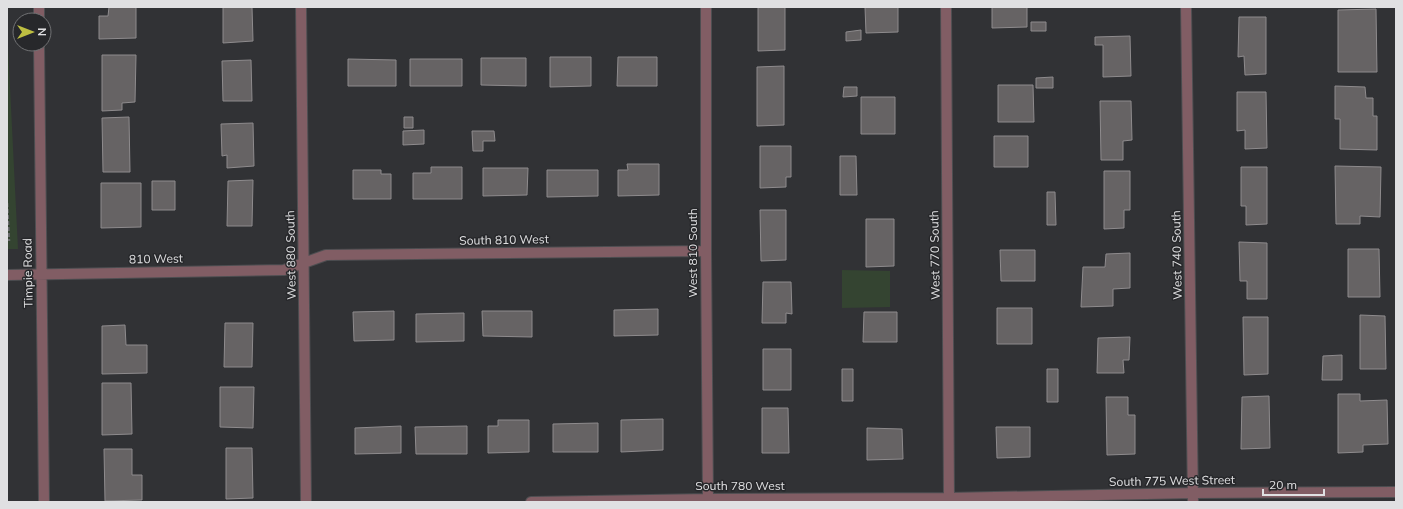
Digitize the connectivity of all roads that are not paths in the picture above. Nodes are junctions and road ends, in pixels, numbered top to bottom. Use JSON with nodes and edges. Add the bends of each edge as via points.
{"nodes":[{"id":1,"x":301,"y":7,"type":"edge"},
{"id":2,"x":706,"y":7,"type":"edge"},
{"id":3,"x":946,"y":7,"type":"edge"},
{"id":4,"x":1186,"y":7,"type":"edge"},
{"id":5,"x":39,"y":52,"type":"edge"},
{"id":6,"x":706,"y":251,"type":"junction"},
{"id":7,"x":304,"y":263,"type":"junction"},
{"id":8,"x":41,"y":274,"type":"junction"},
{"id":9,"x":7,"y":275,"type":"edge"},
{"id":10,"x":1396,"y":492,"type":"edge"},
{"id":11,"x":1193,"y":498,"type":"edge"},
{"id":12,"x":708,"y":499,"type":"junction"},
{"id":13,"x":949,"y":500,"type":"edge"},
{"id":14,"x":44,"y":502,"type":"edge"},
{"id":15,"x":306,"y":502,"type":"edge"},
{"id":16,"x":531,"y":502,"type":"edge"}],
"edges":[{"from":1,"to":7,"type":"street","name":"West 880 South"},
{"from":2,"to":6,"type":"street","name":"West 810 South"},
{"from":3,"to":13,"type":"street","name":"West 770 South"},
{"from":4,"to":11,"type":"street","name":"West 740 South"},
{"from":5,"to":8,"type":"street","name":"Timpie Road"},
{"from":6,"to":7,"type":"street","name":"South 810 West","via":[[326,255]]},
{"from":6,"to":12,"type":"street","name":"West 810 South"},
{"from":7,"to":8,"type":"street","name":"810 West","via":[[284,270]]},
{"from":7,"to":15,"type":"street","name":"West 880 South"},
{"from":8,"to":9,"type":"street","name":"810 West"},
{"from":8,"to":14,"type":"street","name":"Timpie Road"},
{"from":10,"to":11,"type":"street","name":"South 775 West Street"},
{"from":11,"to":13,"type":"street","name":"South 775 West Street"},
{"from":12,"to":13,"type":"street","name":"South 780 West"},
{"from":12,"to":16,"type":"street","name":"South 780 West"}]}
